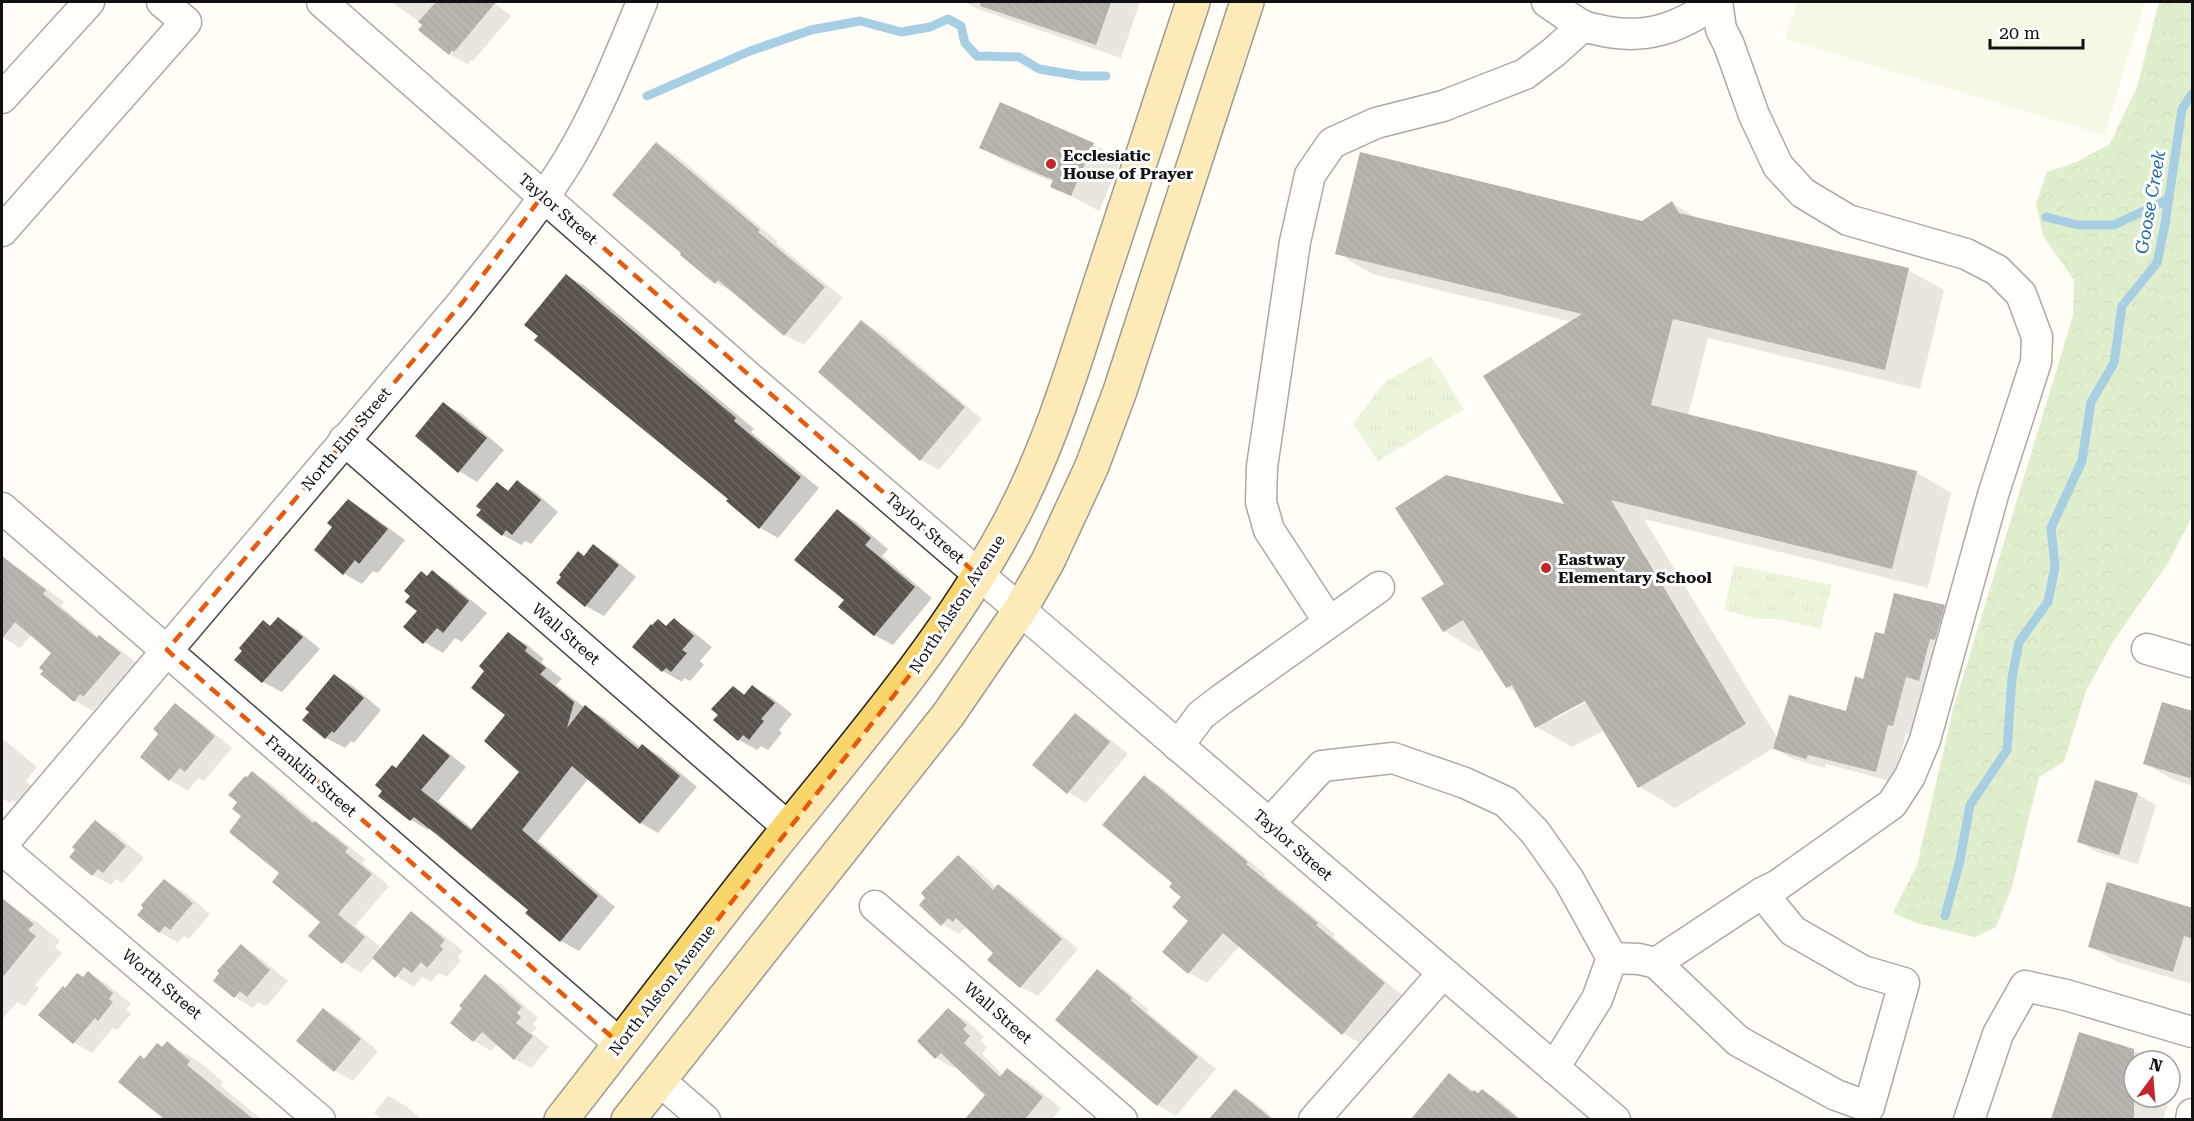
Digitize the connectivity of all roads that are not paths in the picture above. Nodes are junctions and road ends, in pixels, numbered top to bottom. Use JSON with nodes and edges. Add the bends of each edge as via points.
{"nodes":[{"id":1,"x":89,"y":2,"type":"edge"},
{"id":2,"x":162,"y":2,"type":"edge"},
{"id":3,"x":322,"y":2,"type":"edge"},
{"id":4,"x":642,"y":2,"type":"edge"},
{"id":5,"x":1193,"y":2,"type":"edge"},
{"id":6,"x":1247,"y":2,"type":"edge"},
{"id":7,"x":1547,"y":2,"type":"edge"},
{"id":8,"x":1717,"y":2,"type":"edge"},
{"id":9,"x":1582,"y":26,"type":"junction"},
{"id":10,"x":2,"y":98,"type":"edge"},
{"id":11,"x":543,"y":195,"type":"junction"},
{"id":12,"x":2,"y":231,"type":"edge"},
{"id":13,"x":344,"y":440,"type":"junction"},
{"id":14,"x":2,"y":508,"type":"edge"},
{"id":15,"x":979,"y":576,"type":"junction"},
{"id":16,"x":1379,"y":586,"type":"dead end"},
{"id":17,"x":1020,"y":610,"type":"junction"},
{"id":18,"x":1329,"y":622,"type":"junction"},
{"id":19,"x":2147,"y":649,"type":"dead end"},
{"id":20,"x":167,"y":650,"type":"junction"},
{"id":21,"x":2193,"y":662,"type":"edge"},
{"id":22,"x":1178,"y":746,"type":"junction"},
{"id":23,"x":1269,"y":824,"type":"junction"},
{"id":24,"x":789,"y":828,"type":"junction"},
{"id":25,"x":2,"y":847,"type":"edge"},
{"id":26,"x":1762,"y":893,"type":"junction"},
{"id":27,"x":875,"y":906,"type":"dead end"},
{"id":28,"x":1612,"y":958,"type":"junction"},
{"id":29,"x":1656,"y":963,"type":"junction"},
{"id":30,"x":1443,"y":973,"type":"junction"},
{"id":31,"x":2193,"y":1032,"type":"edge"},
{"id":32,"x":620,"y":1044,"type":"junction"},
{"id":33,"x":1554,"y":1068,"type":"junction"},
{"id":34,"x":659,"y":1080,"type":"junction"},
{"id":35,"x":2193,"y":1114,"type":"edge"},
{"id":36,"x":321,"y":1119,"type":"edge"},
{"id":37,"x":561,"y":1119,"type":"edge"},
{"id":38,"x":628,"y":1119,"type":"edge"},
{"id":39,"x":705,"y":1119,"type":"edge"},
{"id":40,"x":1122,"y":1119,"type":"edge"},
{"id":41,"x":1314,"y":1119,"type":"edge"},
{"id":42,"x":1615,"y":1119,"type":"edge"},
{"id":43,"x":1969,"y":1119,"type":"edge"},
{"id":44,"x":2191,"y":1119,"type":"edge"}],
"edges":[{"from":1,"to":10,"type":"street"},
{"from":2,"to":12,"type":"street","via":[[186,22]]},
{"from":3,"to":11,"type":"street","name":"Taylor Street"},
{"from":4,"to":11,"type":"street","name":"North Elm Street","via":[[602,99],[568,161]]},
{"from":5,"to":15,"type":"main road","name":"North Alston Avenue","via":[[1038,461]]},
{"from":6,"to":17,"type":"main road","via":[[1104,435],[1071,515]]},
{"from":7,"to":9,"type":"street"},
{"from":8,"to":9,"type":"street","via":[[1692,18],[1658,30],[1614,33]]},
{"from":8,"to":26,"type":"street","via":[[1720,29],[1754,115],[1778,166],[1796,186],[1848,220],[1966,254],[1997,270],[2021,294],[2037,338],[2036,362],[1911,776],[1892,804]]},
{"from":9,"to":18,"type":"street","via":[[1525,74],[1443,106],[1376,123],[1332,143],[1310,175],[1294,242],[1262,467],[1261,502],[1269,530]]},
{"from":11,"to":13,"type":"street","name":"North Elm Street","via":[[462,303]]},
{"from":11,"to":15,"type":"street","name":"Taylor Street"},
{"from":13,"to":20,"type":"street","name":"North Elm Street"},
{"from":13,"to":24,"type":"street","name":"Wall Street"},
{"from":14,"to":20,"type":"street","name":"Franklin Street"},
{"from":15,"to":17,"type":"street","name":"Taylor Street"},
{"from":15,"to":24,"type":"main road","name":"North Alston Avenue","via":[[887,706]]},
{"from":16,"to":18,"type":"street"},
{"from":17,"to":22,"type":"street","name":"Taylor Street"},
{"from":17,"to":34,"type":"main road","via":[[925,746]]},
{"from":18,"to":22,"type":"street","via":[[1201,715]]},
{"from":19,"to":21,"type":"street"},
{"from":20,"to":25,"type":"street","name":"North Elm Street"},
{"from":20,"to":32,"type":"street","name":"Franklin Street"},
{"from":22,"to":23,"type":"street","name":"Taylor Street"},
{"from":23,"to":28,"type":"street","via":[[1322,766],[1393,758],[1465,783],[1506,802],[1535,832],[1569,880]]},
{"from":23,"to":30,"type":"street","name":"Taylor Street"},
{"from":24,"to":32,"type":"main road","name":"North Alston Avenue"},
{"from":25,"to":36,"type":"street","name":"Worth Street"},
{"from":26,"to":29,"type":"street"},
{"from":26,"to":29,"type":"street","via":[[1793,931],[1863,970],[1904,983],[1869,1107],[1836,1095],[1738,1041]]},
{"from":27,"to":40,"type":"street","name":"Wall Street"},
{"from":28,"to":29,"type":"street"},
{"from":28,"to":33,"type":"street","via":[[1596,999]]},
{"from":30,"to":33,"type":"street","name":"Taylor Street"},
{"from":30,"to":41,"type":"street"},
{"from":31,"to":43,"type":"street","via":[[2025,986],[1998,1034]]},
{"from":32,"to":37,"type":"main road","name":"North Alston Avenue"},
{"from":33,"to":42,"type":"street","name":"Taylor Street"},
{"from":34,"to":38,"type":"main road"},
{"from":34,"to":39,"type":"street"},
{"from":35,"to":44,"type":"street"}]}
